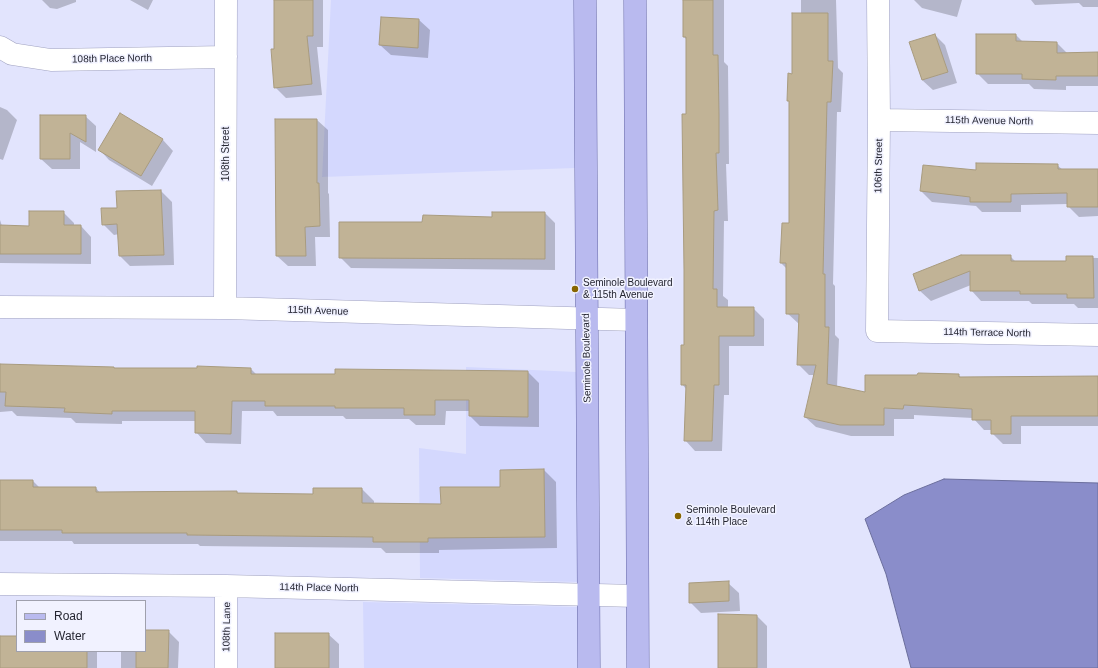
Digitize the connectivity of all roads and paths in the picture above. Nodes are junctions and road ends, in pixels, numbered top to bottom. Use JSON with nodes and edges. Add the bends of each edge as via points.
{"nodes":[{"id":1,"x":226,"y":0,"type":"edge"},
{"id":2,"x":585,"y":0,"type":"edge"},
{"id":3,"x":635,"y":0,"type":"edge"},
{"id":4,"x":878,"y":0,"type":"edge"},
{"id":5,"x":0,"y":47,"type":"edge"},
{"id":6,"x":226,"y":56,"type":"junction"},
{"id":7,"x":879,"y":120,"type":"junction"},
{"id":8,"x":1098,"y":123,"type":"edge"},
{"id":9,"x":0,"y":307,"type":"edge"},
{"id":10,"x":225,"y":308,"type":"junction"},
{"id":11,"x":587,"y":319,"type":"junction"},
{"id":12,"x":636,"y":320,"type":"junction"},
{"id":13,"x":876,"y":331,"type":"joint"},
{"id":14,"x":1098,"y":335,"type":"edge"},
{"id":15,"x":0,"y":584,"type":"edge"},
{"id":16,"x":226,"y":586,"type":"junction"},
{"id":17,"x":589,"y":595,"type":"junction"},
{"id":18,"x":637,"y":596,"type":"junction"},
{"id":19,"x":226,"y":668,"type":"edge"},
{"id":20,"x":589,"y":668,"type":"edge"},
{"id":21,"x":638,"y":668,"type":"edge"}],
"edges":[{"from":1,"to":6,"type":"street","name":"108th Street"},
{"from":2,"to":11,"type":"main road","name":"Seminole Boulevard"},
{"from":3,"to":12,"type":"main road"},
{"from":4,"to":7,"type":"street","name":"106th Street"},
{"from":5,"to":6,"type":"street","name":"108th Place North","via":[[12,54],[51,60]]},
{"from":6,"to":10,"type":"street","name":"108th Street"},
{"from":7,"to":8,"type":"street","name":"115th Avenue North"},
{"from":7,"to":13,"type":"street","name":"106th Street"},
{"from":9,"to":10,"type":"street","name":"115th Avenue"},
{"from":10,"to":11,"type":"street","name":"115th Avenue"},
{"from":11,"to":12,"type":"street","name":"115th Avenue"},
{"from":11,"to":17,"type":"main road","name":"Seminole Boulevard"},
{"from":12,"to":18,"type":"main road"},
{"from":13,"to":14,"type":"street","name":"114th Terrace North"},
{"from":15,"to":16,"type":"street","name":"114th Place North"},
{"from":16,"to":17,"type":"street","name":"114th Place North"},
{"from":16,"to":19,"type":"street","name":"108th Lane"},
{"from":17,"to":18,"type":"street","name":"114th Place North"},
{"from":17,"to":20,"type":"main road","name":"Seminole Boulevard"},
{"from":18,"to":21,"type":"main road"}]}
